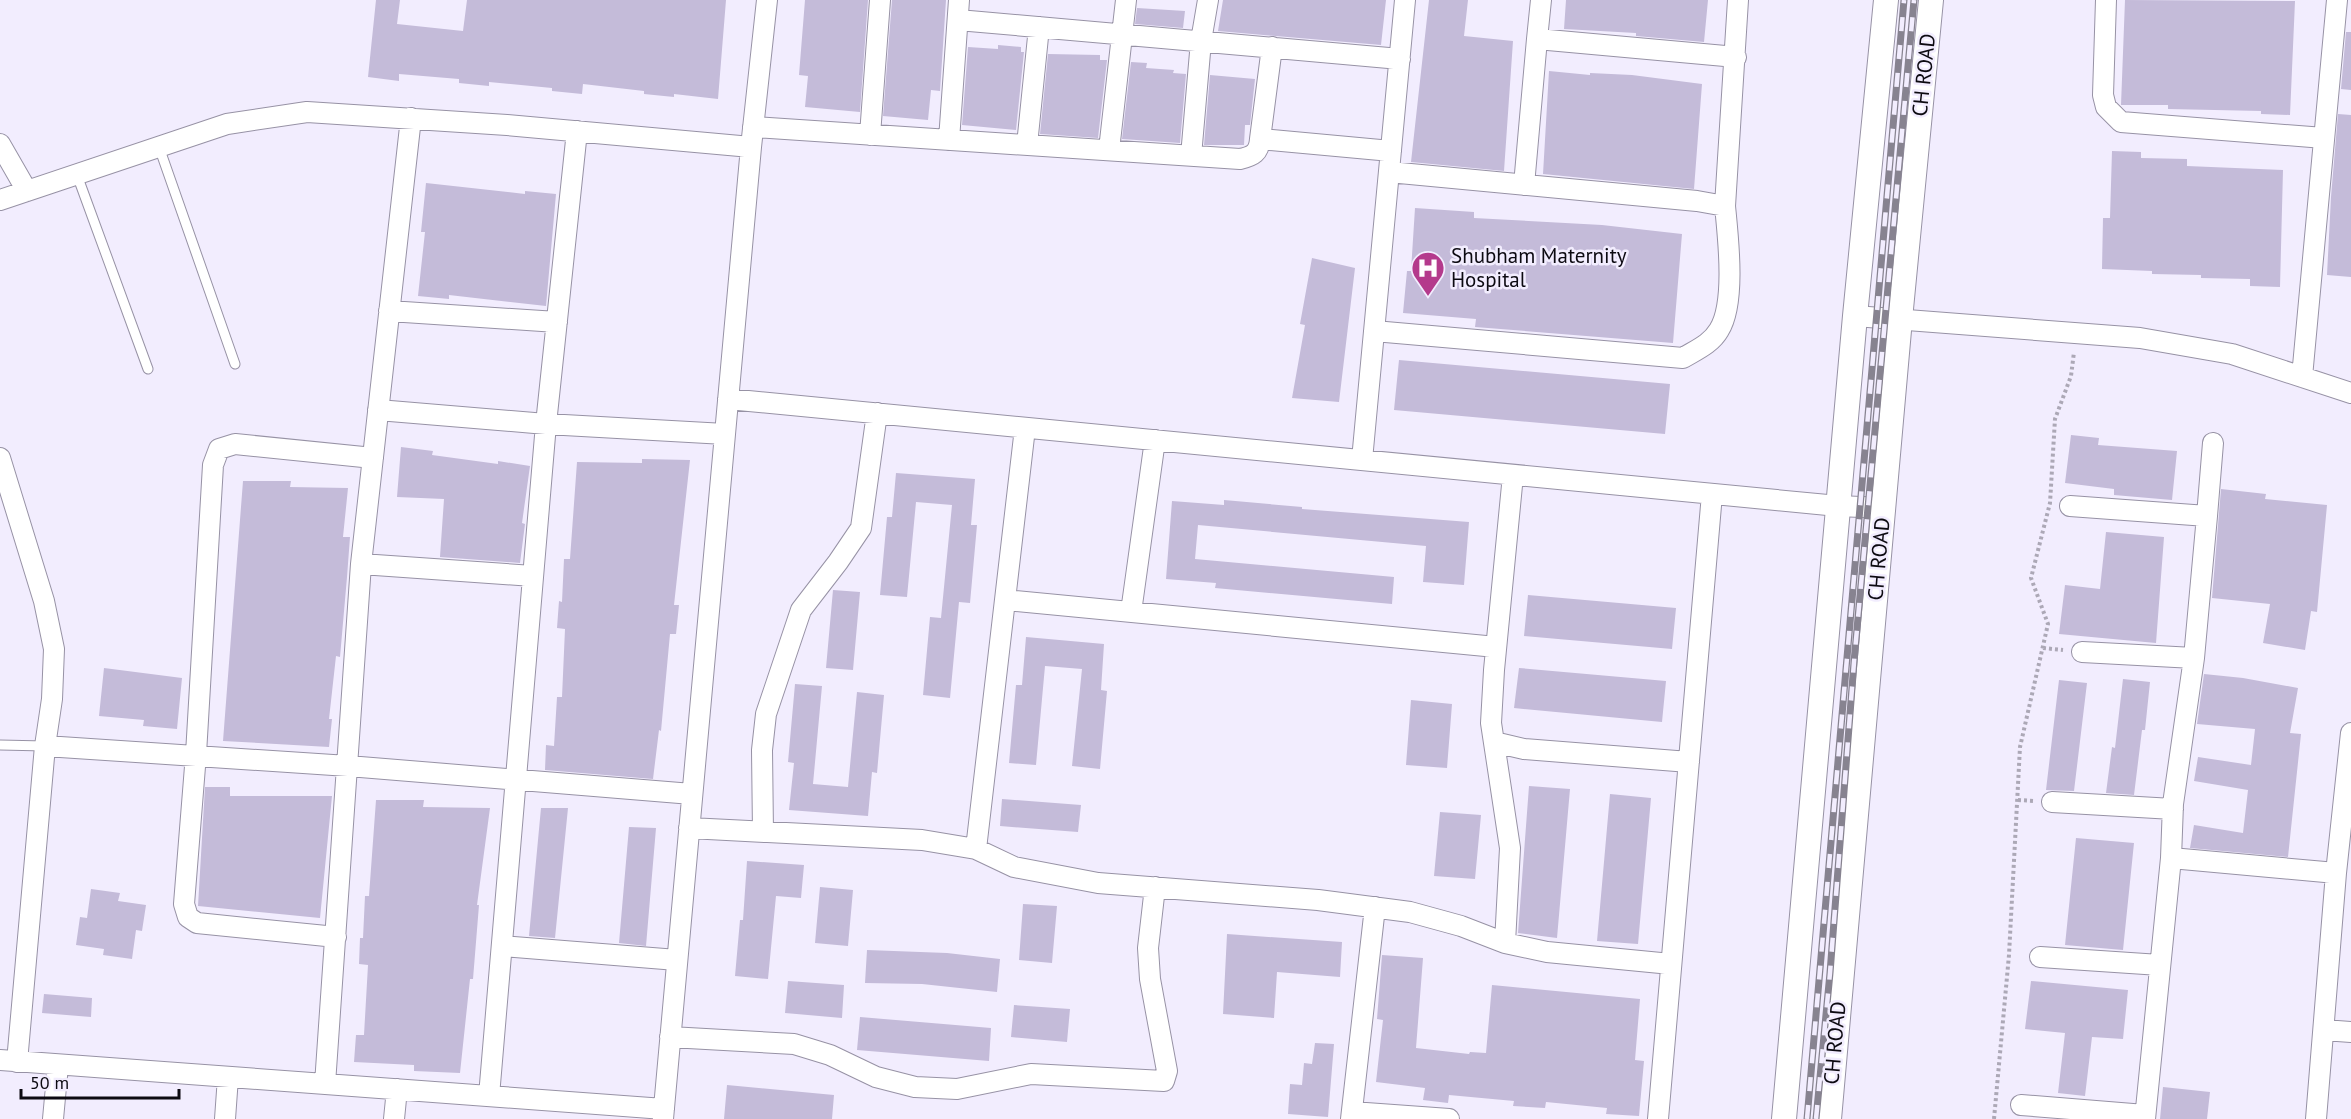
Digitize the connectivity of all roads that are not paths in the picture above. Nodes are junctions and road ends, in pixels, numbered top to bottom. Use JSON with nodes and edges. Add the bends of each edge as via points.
{"nodes":[{"id":1,"x":767,"y":0,"type":"edge"},
{"id":2,"x":880,"y":0,"type":"edge"},
{"id":3,"x":1126,"y":0,"type":"edge"},
{"id":4,"x":1208,"y":0,"type":"edge"},
{"id":5,"x":1405,"y":0,"type":"edge"},
{"id":6,"x":1541,"y":0,"type":"edge"},
{"id":7,"x":1738,"y":0,"type":"edge"},
{"id":8,"x":1886,"y":0,"type":"edge"},
{"id":9,"x":1931,"y":0,"type":"edge"},
{"id":10,"x":2106,"y":0,"type":"edge"},
{"id":11,"x":2337,"y":0,"type":"edge"},
{"id":12,"x":958,"y":10,"type":"edge"},
{"id":13,"x":1039,"y":27,"type":"junction"},
{"id":14,"x":1122,"y":34,"type":"junction"},
{"id":15,"x":1537,"y":39,"type":"junction"},
{"id":16,"x":1201,"y":41,"type":"junction"},
{"id":17,"x":1272,"y":47,"type":"junction"},
{"id":18,"x":1736,"y":57,"type":"junction"},
{"id":19,"x":1400,"y":58,"type":"junction"},
{"id":20,"x":411,"y":118,"type":"junction"},
{"id":21,"x":753,"y":127,"type":"junction"},
{"id":22,"x":577,"y":131,"type":"junction"},
{"id":23,"x":870,"y":135,"type":"junction"},
{"id":24,"x":2324,"y":138,"type":"junction"},
{"id":25,"x":949,"y":140,"type":"junction"},
{"id":26,"x":1260,"y":140,"type":"junction"},
{"id":27,"x":0,"y":144,"type":"edge"},
{"id":28,"x":1027,"y":145,"type":"junction"},
{"id":29,"x":159,"y":147,"type":"junction"},
{"id":30,"x":751,"y":147,"type":"junction"},
{"id":31,"x":1109,"y":150,"type":"junction"},
{"id":32,"x":1391,"y":152,"type":"junction"},
{"id":33,"x":1191,"y":156,"type":"junction"},
{"id":34,"x":1389,"y":172,"type":"junction"},
{"id":35,"x":76,"y":174,"type":"junction"},
{"id":36,"x":1524,"y":185,"type":"junction"},
{"id":37,"x":27,"y":191,"type":"junction"},
{"id":38,"x":0,"y":200,"type":"edge"},
{"id":39,"x":1725,"y":206,"type":"junction"},
{"id":40,"x":389,"y":311,"type":"junction"},
{"id":41,"x":1855,"y":316,"type":"junction"},
{"id":42,"x":1900,"y":319,"type":"junction"},
{"id":43,"x":557,"y":322,"type":"junction"},
{"id":44,"x":1374,"y":331,"type":"junction"},
{"id":45,"x":235,"y":364,"type":"dead end"},
{"id":46,"x":148,"y":369,"type":"dead end"},
{"id":47,"x":2302,"y":377,"type":"junction"},
{"id":48,"x":2351,"y":393,"type":"edge"},
{"id":49,"x":728,"y":399,"type":"junction"},
{"id":50,"x":378,"y":410,"type":"junction"},
{"id":51,"x":877,"y":413,"type":"junction"},
{"id":52,"x":546,"y":424,"type":"junction"},
{"id":53,"x":1025,"y":428,"type":"junction"},
{"id":54,"x":725,"y":434,"type":"junction"},
{"id":55,"x":1155,"y":440,"type":"junction"},
{"id":56,"x":2213,"y":443,"type":"dead end"},
{"id":57,"x":373,"y":458,"type":"junction"},
{"id":58,"x":1362,"y":460,"type":"junction"},
{"id":59,"x":1,"y":468,"type":"edge"},
{"id":60,"x":1513,"y":475,"type":"junction"},
{"id":61,"x":1712,"y":494,"type":"junction"},
{"id":62,"x":1838,"y":506,"type":"junction"},
{"id":63,"x":2070,"y":506,"type":"dead end"},
{"id":64,"x":1884,"y":508,"type":"junction"},
{"id":65,"x":2207,"y":516,"type":"junction"},
{"id":66,"x":361,"y":564,"type":"junction"},
{"id":67,"x":533,"y":576,"type":"junction"},
{"id":68,"x":1005,"y":600,"type":"junction"},
{"id":69,"x":1131,"y":612,"type":"junction"},
{"id":70,"x":1496,"y":647,"type":"junction"},
{"id":71,"x":2082,"y":652,"type":"dead end"},
{"id":72,"x":2194,"y":658,"type":"junction"},
{"id":73,"x":2351,"y":733,"type":"edge"},
{"id":74,"x":1494,"y":742,"type":"junction"},
{"id":75,"x":0,"y":745,"type":"edge"},
{"id":76,"x":45,"y":746,"type":"junction"},
{"id":77,"x":196,"y":754,"type":"junction"},
{"id":78,"x":1689,"y":762,"type":"junction"},
{"id":79,"x":348,"y":765,"type":"junction"},
{"id":80,"x":2348,"y":774,"type":"edge"},
{"id":81,"x":516,"y":780,"type":"junction"},
{"id":82,"x":692,"y":794,"type":"junction"},
{"id":83,"x":2052,"y":802,"type":"dead end"},
{"id":84,"x":2173,"y":809,"type":"junction"},
{"id":85,"x":689,"y":828,"type":"junction"},
{"id":86,"x":763,"y":832,"type":"junction"},
{"id":87,"x":976,"y":849,"type":"junction"},
{"id":88,"x":2171,"y":858,"type":"junction"},
{"id":89,"x":2336,"y":873,"type":"junction"},
{"id":90,"x":1155,"y":887,"type":"junction"},
{"id":91,"x":1375,"y":907,"type":"junction"},
{"id":92,"x":336,"y":937,"type":"junction"},
{"id":93,"x":1504,"y":943,"type":"junction"},
{"id":94,"x":502,"y":946,"type":"junction"},
{"id":95,"x":2040,"y":957,"type":"dead end"},
{"id":96,"x":677,"y":960,"type":"junction"},
{"id":97,"x":1671,"y":964,"type":"junction"},
{"id":98,"x":2160,"y":966,"type":"junction"},
{"id":99,"x":2324,"y":1029,"type":"junction"},
{"id":100,"x":2351,"y":1032,"type":"edge"},
{"id":101,"x":670,"y":1036,"type":"junction"},
{"id":102,"x":9,"y":1061,"type":"edge"},
{"id":103,"x":58,"y":1065,"type":"junction"},
{"id":104,"x":228,"y":1077,"type":"junction"},
{"id":105,"x":325,"y":1084,"type":"junction"},
{"id":106,"x":397,"y":1089,"type":"junction"},
{"id":107,"x":489,"y":1096,"type":"junction"},
{"id":108,"x":2021,"y":1105,"type":"dead end"},
{"id":109,"x":663,"y":1114,"type":"edge"},
{"id":110,"x":1352,"y":1115,"type":"edge"},
{"id":111,"x":2145,"y":1117,"type":"edge"},
{"id":112,"x":53,"y":1119,"type":"edge"},
{"id":113,"x":225,"y":1119,"type":"edge"},
{"id":114,"x":394,"y":1119,"type":"edge"},
{"id":115,"x":1449,"y":1119,"type":"edge"},
{"id":116,"x":1658,"y":1119,"type":"edge"},
{"id":117,"x":1784,"y":1119,"type":"edge"},
{"id":118,"x":1828,"y":1119,"type":"edge"},
{"id":119,"x":2316,"y":1119,"type":"edge"}],
"edges":[{"from":1,"to":21,"type":"street"},
{"from":2,"to":23,"type":"street"},
{"from":3,"to":14,"type":"street"},
{"from":4,"to":16,"type":"street"},
{"from":5,"to":19,"type":"street"},
{"from":6,"to":15,"type":"street"},
{"from":7,"to":18,"type":"street"},
{"from":8,"to":41,"type":"street","name":"CH ROAD"},
{"from":9,"to":42,"type":"street","name":"CH ROAD"},
{"from":10,"to":24,"type":"street","via":[[2103,95],[2106,107],[2121,122]]},
{"from":11,"to":24,"type":"street"},
{"from":12,"to":13,"type":"street"},
{"from":12,"to":25,"type":"street"},
{"from":13,"to":14,"type":"street"},
{"from":13,"to":28,"type":"street"},
{"from":14,"to":16,"type":"street"},
{"from":14,"to":31,"type":"street"},
{"from":15,"to":18,"type":"street"},
{"from":15,"to":36,"type":"street"},
{"from":16,"to":17,"type":"street"},
{"from":16,"to":33,"type":"street"},
{"from":17,"to":19,"type":"street"},
{"from":17,"to":26,"type":"street"},
{"from":18,"to":39,"type":"street"},
{"from":19,"to":32,"type":"street"},
{"from":20,"to":22,"type":"street"},
{"from":20,"to":29,"type":"street","via":[[307,112],[227,124]]},
{"from":20,"to":40,"type":"street"},
{"from":21,"to":23,"type":"street"},
{"from":21,"to":30,"type":"street"},
{"from":22,"to":30,"type":"street"},
{"from":22,"to":43,"type":"street"},
{"from":23,"to":25,"type":"street"},
{"from":24,"to":47,"type":"street"},
{"from":25,"to":28,"type":"street"},
{"from":26,"to":32,"type":"street"},
{"from":26,"to":33,"type":"street","via":[[1252,157]]},
{"from":27,"to":37,"type":"street"},
{"from":28,"to":31,"type":"street"},
{"from":29,"to":35,"type":"street"},
{"from":29,"to":45,"type":"lane"},
{"from":30,"to":49,"type":"street"},
{"from":31,"to":33,"type":"street"},
{"from":32,"to":34,"type":"street"},
{"from":34,"to":36,"type":"street"},
{"from":34,"to":44,"type":"street"},
{"from":35,"to":37,"type":"street"},
{"from":35,"to":46,"type":"lane"},
{"from":36,"to":39,"type":"street"},
{"from":37,"to":38,"type":"street"},
{"from":39,"to":44,"type":"street","via":[[1730,259],[1726,309],[1720,330],[1707,344],[1683,358]]},
{"from":40,"to":43,"type":"street"},
{"from":40,"to":50,"type":"street"},
{"from":41,"to":42,"type":"street"},
{"from":41,"to":62,"type":"street","name":"CH ROAD"},
{"from":42,"to":47,"type":"street","via":[[2140,338],[2232,354]]},
{"from":42,"to":64,"type":"street","name":"CH ROAD"},
{"from":43,"to":52,"type":"street"},
{"from":44,"to":58,"type":"street"},
{"from":47,"to":48,"type":"street"},
{"from":49,"to":51,"type":"street"},
{"from":49,"to":54,"type":"street"},
{"from":50,"to":52,"type":"street"},
{"from":50,"to":57,"type":"street"},
{"from":51,"to":53,"type":"street"},
{"from":51,"to":86,"type":"street","via":[[861,528],[801,610],[766,714],[762,750]]},
{"from":52,"to":54,"type":"street"},
{"from":52,"to":67,"type":"street"},
{"from":53,"to":55,"type":"street"},
{"from":53,"to":68,"type":"street"},
{"from":54,"to":82,"type":"street"},
{"from":55,"to":58,"type":"street"},
{"from":55,"to":69,"type":"street"},
{"from":56,"to":65,"type":"street"},
{"from":57,"to":66,"type":"street"},
{"from":57,"to":77,"type":"street","via":[[235,444],[219,450],[213,465]]},
{"from":58,"to":60,"type":"street"},
{"from":59,"to":76,"type":"street","via":[[44,601],[54,649]]},
{"from":60,"to":61,"type":"street"},
{"from":60,"to":70,"type":"street"},
{"from":61,"to":62,"type":"street"},
{"from":61,"to":78,"type":"street"},
{"from":62,"to":64,"type":"street"},
{"from":62,"to":117,"type":"street","name":"CH ROAD"},
{"from":63,"to":65,"type":"street"},
{"from":64,"to":118,"type":"street","name":"CH ROAD"},
{"from":65,"to":72,"type":"street"},
{"from":66,"to":67,"type":"street"},
{"from":66,"to":79,"type":"street"},
{"from":67,"to":81,"type":"street"},
{"from":68,"to":69,"type":"street"},
{"from":68,"to":87,"type":"street"},
{"from":69,"to":70,"type":"street"},
{"from":70,"to":74,"type":"street","via":[[1491,723]]},
{"from":71,"to":72,"type":"street"},
{"from":72,"to":84,"type":"street"},
{"from":73,"to":80,"type":"street"},
{"from":74,"to":78,"type":"street","via":[[1524,749]]},
{"from":74,"to":93,"type":"street","via":[[1510,849]]},
{"from":75,"to":76,"type":"lane"},
{"from":76,"to":77,"type":"street"},
{"from":76,"to":102,"type":"street"},
{"from":77,"to":79,"type":"street"},
{"from":77,"to":92,"type":"street","via":[[184,904],[188,917],[197,923]]},
{"from":78,"to":97,"type":"street"},
{"from":79,"to":81,"type":"street"},
{"from":79,"to":92,"type":"street"},
{"from":80,"to":89,"type":"street"},
{"from":81,"to":82,"type":"street"},
{"from":81,"to":94,"type":"street"},
{"from":82,"to":85,"type":"street"},
{"from":83,"to":84,"type":"street"},
{"from":84,"to":88,"type":"street"},
{"from":85,"to":86,"type":"street"},
{"from":85,"to":96,"type":"street"},
{"from":86,"to":87,"type":"street","via":[[922,840]]},
{"from":87,"to":90,"type":"street","via":[[1014,867],[1098,882]]},
{"from":88,"to":89,"type":"street"},
{"from":88,"to":98,"type":"street"},
{"from":89,"to":99,"type":"street"},
{"from":90,"to":91,"type":"street"},
{"from":90,"to":101,"type":"street","via":[[1148,948],[1167,1071],[1164,1081],[1031,1074],[957,1089],[915,1087],[876,1077],[830,1055],[794,1044]]},
{"from":91,"to":93,"type":"street","via":[[1461,926]]},
{"from":91,"to":110,"type":"street"},
{"from":92,"to":105,"type":"street"},
{"from":93,"to":97,"type":"street","via":[[1547,952]]},
{"from":94,"to":96,"type":"street"},
{"from":94,"to":107,"type":"street"},
{"from":95,"to":98,"type":"street"},
{"from":96,"to":101,"type":"street"},
{"from":97,"to":116,"type":"street"},
{"from":98,"to":111,"type":"street"},
{"from":99,"to":100,"type":"street"},
{"from":99,"to":119,"type":"street"},
{"from":101,"to":109,"type":"street"},
{"from":102,"to":103,"type":"street"},
{"from":103,"to":104,"type":"street"},
{"from":103,"to":112,"type":"street"},
{"from":104,"to":105,"type":"street"},
{"from":104,"to":113,"type":"street"},
{"from":105,"to":106,"type":"street"},
{"from":106,"to":107,"type":"street"},
{"from":106,"to":114,"type":"street"},
{"from":107,"to":109,"type":"street"},
{"from":108,"to":111,"type":"street"},
{"from":110,"to":115,"type":"street"}]}
